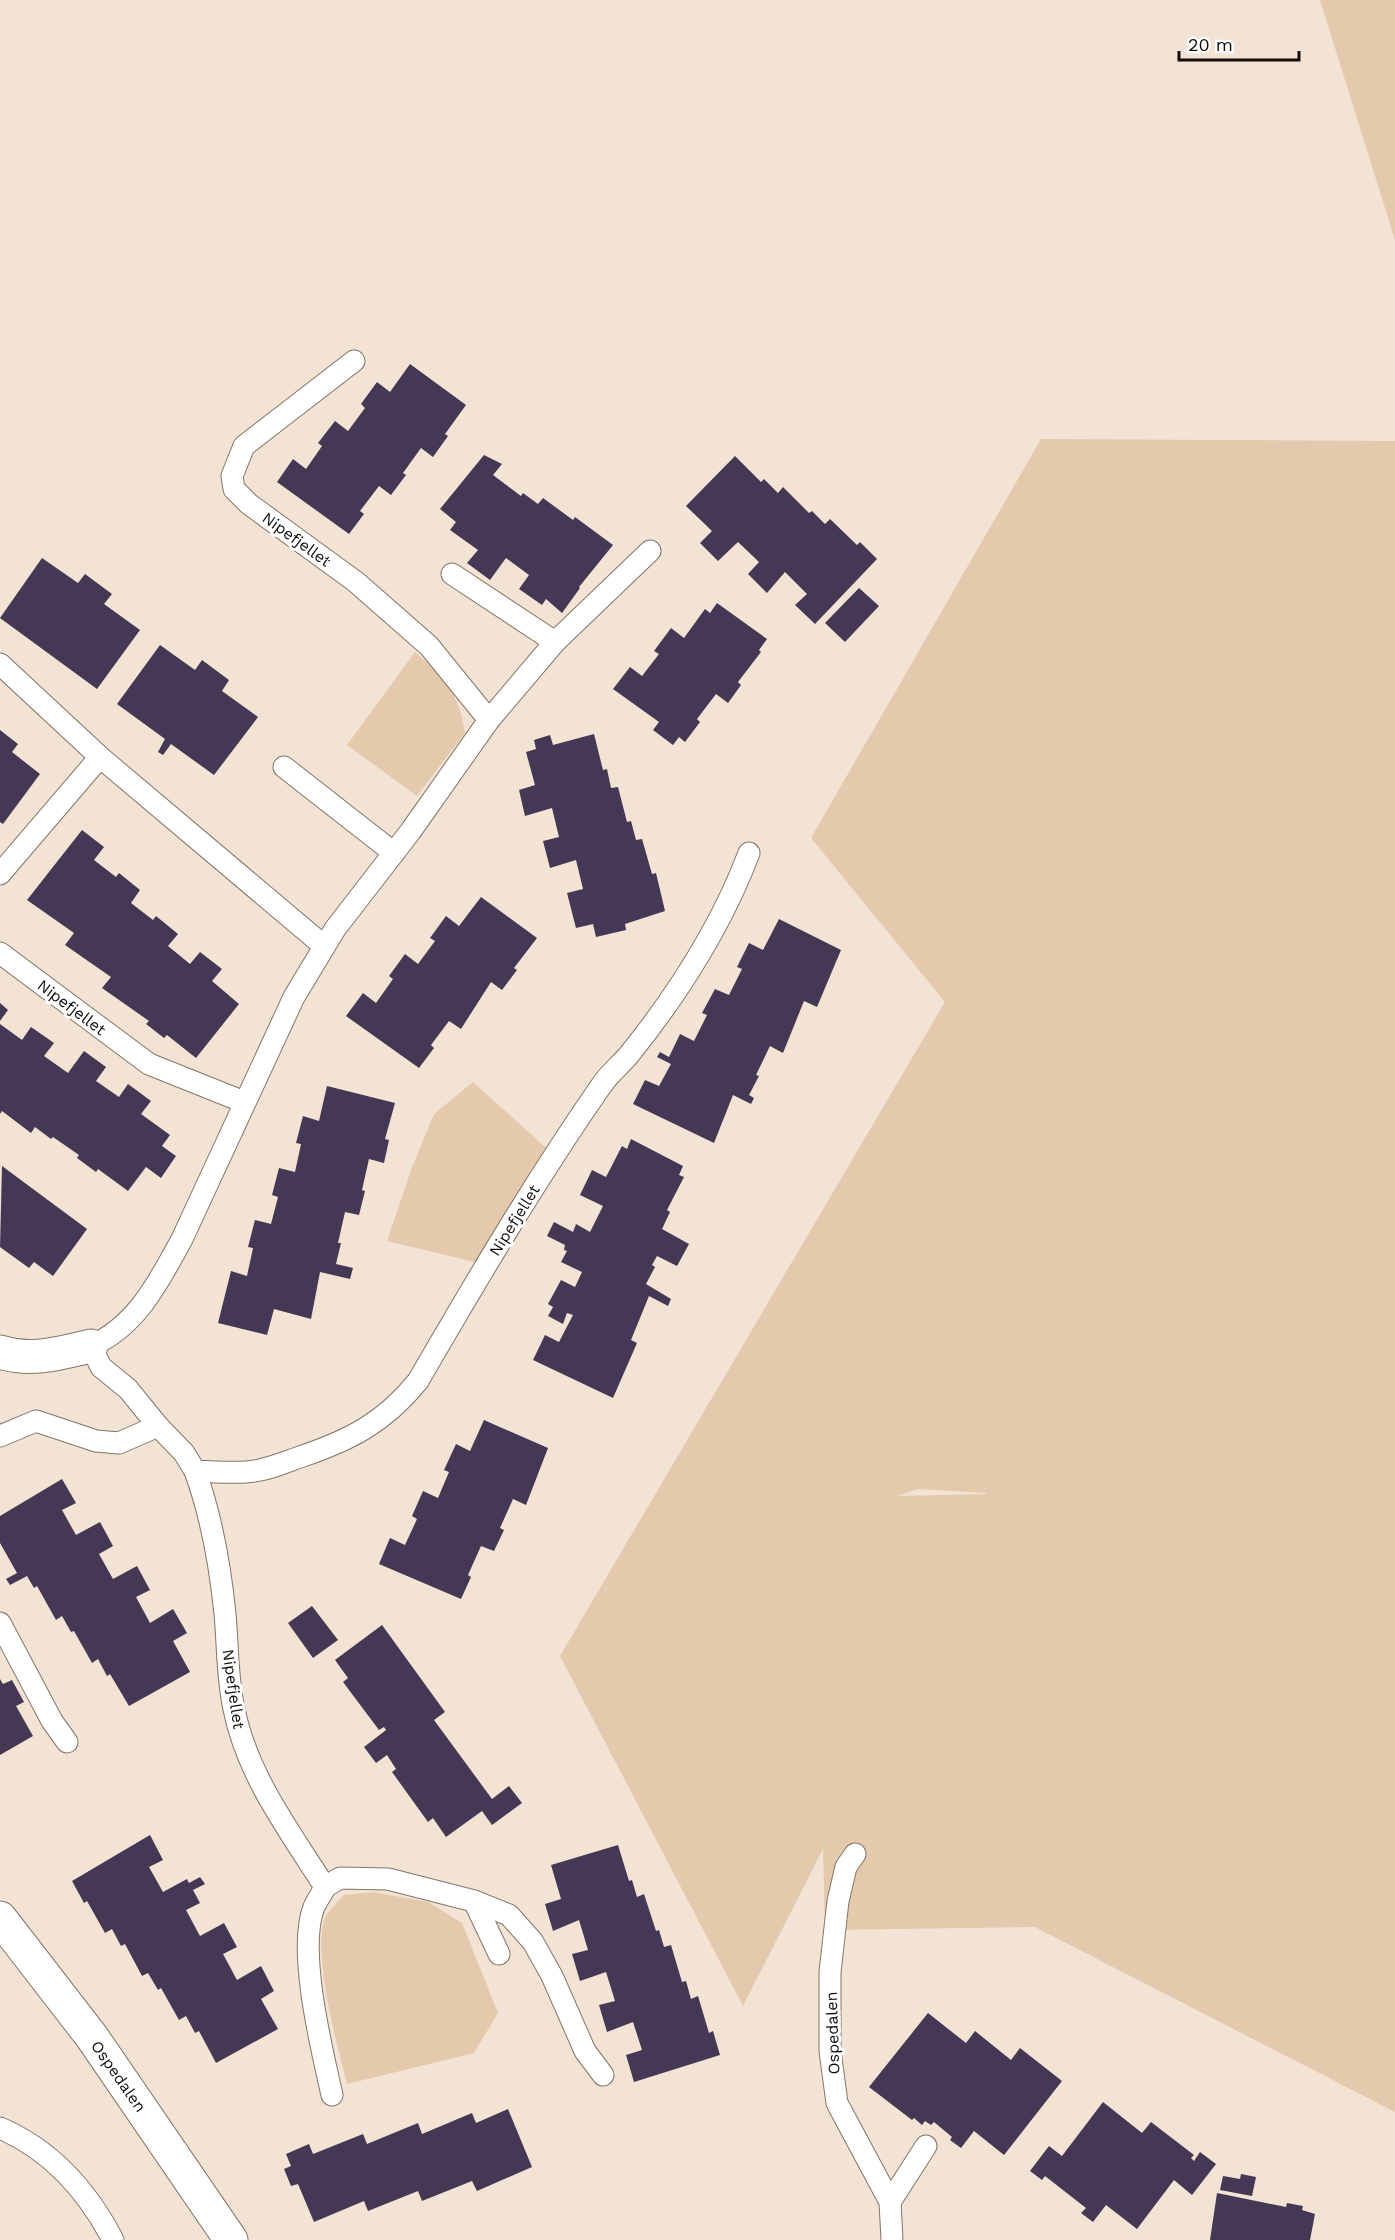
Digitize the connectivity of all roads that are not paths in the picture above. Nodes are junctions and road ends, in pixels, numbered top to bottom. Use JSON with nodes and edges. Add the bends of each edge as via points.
{"nodes":[{"id":1,"x":354,"y":361,"type":"dead end"},
{"id":2,"x":650,"y":551,"type":"dead end"},
{"id":3,"x":452,"y":574,"type":"dead end"},
{"id":4,"x":555,"y":642,"type":"junction"},
{"id":5,"x":0,"y":664,"type":"edge"},
{"id":6,"x":489,"y":720,"type":"junction"},
{"id":7,"x":100,"y":757,"type":"junction"},
{"id":8,"x":284,"y":767,"type":"dead end"},
{"id":9,"x":394,"y":853,"type":"junction"},
{"id":10,"x":749,"y":853,"type":"dead end"},
{"id":11,"x":0,"y":874,"type":"edge"},
{"id":12,"x":324,"y":946,"type":"junction"},
{"id":13,"x":0,"y":953,"type":"edge"},
{"id":14,"x":244,"y":1102,"type":"junction"},
{"id":15,"x":92,"y":1346,"type":"junction"},
{"id":16,"x":0,"y":1352,"type":"edge"},
{"id":17,"x":158,"y":1426,"type":"junction"},
{"id":18,"x":0,"y":1436,"type":"edge"},
{"id":19,"x":195,"y":1471,"type":"junction"},
{"id":20,"x":0,"y":1623,"type":"edge"},
{"id":21,"x":67,"y":1742,"type":"dead end"},
{"id":22,"x":855,"y":1854,"type":"dead end"},
{"id":23,"x":325,"y":1887,"type":"junction"},
{"id":24,"x":474,"y":1901,"type":"junction"},
{"id":25,"x":0,"y":1917,"type":"edge"},
{"id":26,"x":499,"y":1954,"type":"dead end"},
{"id":27,"x":603,"y":2075,"type":"dead end"},
{"id":28,"x":332,"y":2095,"type":"dead end"},
{"id":29,"x":0,"y":2128,"type":"edge"},
{"id":30,"x":926,"y":2146,"type":"dead end"},
{"id":31,"x":890,"y":2202,"type":"junction"},
{"id":32,"x":113,"y":2240,"type":"edge"},
{"id":33,"x":231,"y":2240,"type":"edge"},
{"id":34,"x":892,"y":2240,"type":"edge"}],
"edges":[{"from":1,"to":6,"type":"lane","name":"Nipefjellet","via":[[244,446],[232,476],[234,489],[356,582],[429,646]]},
{"from":2,"to":4,"type":"lane"},
{"from":3,"to":4,"type":"lane"},
{"from":4,"to":6,"type":"lane"},
{"from":5,"to":7,"type":"lane"},
{"from":6,"to":9,"type":"lane"},
{"from":7,"to":11,"type":"lane"},
{"from":7,"to":12,"type":"lane"},
{"from":8,"to":9,"type":"lane"},
{"from":9,"to":12,"type":"lane"},
{"from":10,"to":19,"type":"lane","name":"Nipefjellet","via":[[731,900],[676,991],[586,1108],[405,1397],[344,1442],[247,1472]]},
{"from":12,"to":14,"type":"lane","via":[[294,997]]},
{"from":13,"to":14,"type":"lane","name":"Nipefjellet","via":[[149,1064]]},
{"from":14,"to":15,"type":"lane","via":[[182,1239],[154,1288],[128,1323],[112,1337]]},
{"from":15,"to":16,"type":"street","via":[[51,1356]]},
{"from":15,"to":17,"type":"lane","name":"Nipefjellet","via":[[102,1366],[128,1389]]},
{"from":17,"to":18,"type":"lane","via":[[119,1443],[96,1441],[36,1421]]},
{"from":17,"to":19,"type":"lane","name":"Nipefjellet","via":[[184,1452]]},
{"from":19,"to":23,"type":"lane","name":"Nipefjellet","via":[[209,1508],[218,1553],[233,1709],[241,1737],[254,1770]]},
{"from":20,"to":21,"type":"lane"},
{"from":22,"to":31,"type":"lane","name":"Ospedalen","via":[[846,1867],[838,1901],[831,1972],[830,2050],[837,2103]]},
{"from":23,"to":24,"type":"lane","via":[[340,1878],[388,1879]]},
{"from":23,"to":28,"type":"lane","via":[[313,1908],[310,1965],[314,2009]]},
{"from":24,"to":26,"type":"lane"},
{"from":24,"to":27,"type":"lane","via":[[509,1915],[533,1942],[585,2052]]},
{"from":25,"to":33,"type":"street","name":"Ospedalen","via":[[92,2037]]},
{"from":29,"to":32,"type":"lane","via":[[47,2156],[71,2177]]},
{"from":30,"to":31,"type":"lane"},
{"from":31,"to":34,"type":"lane","name":"Ospedalen"}]}
